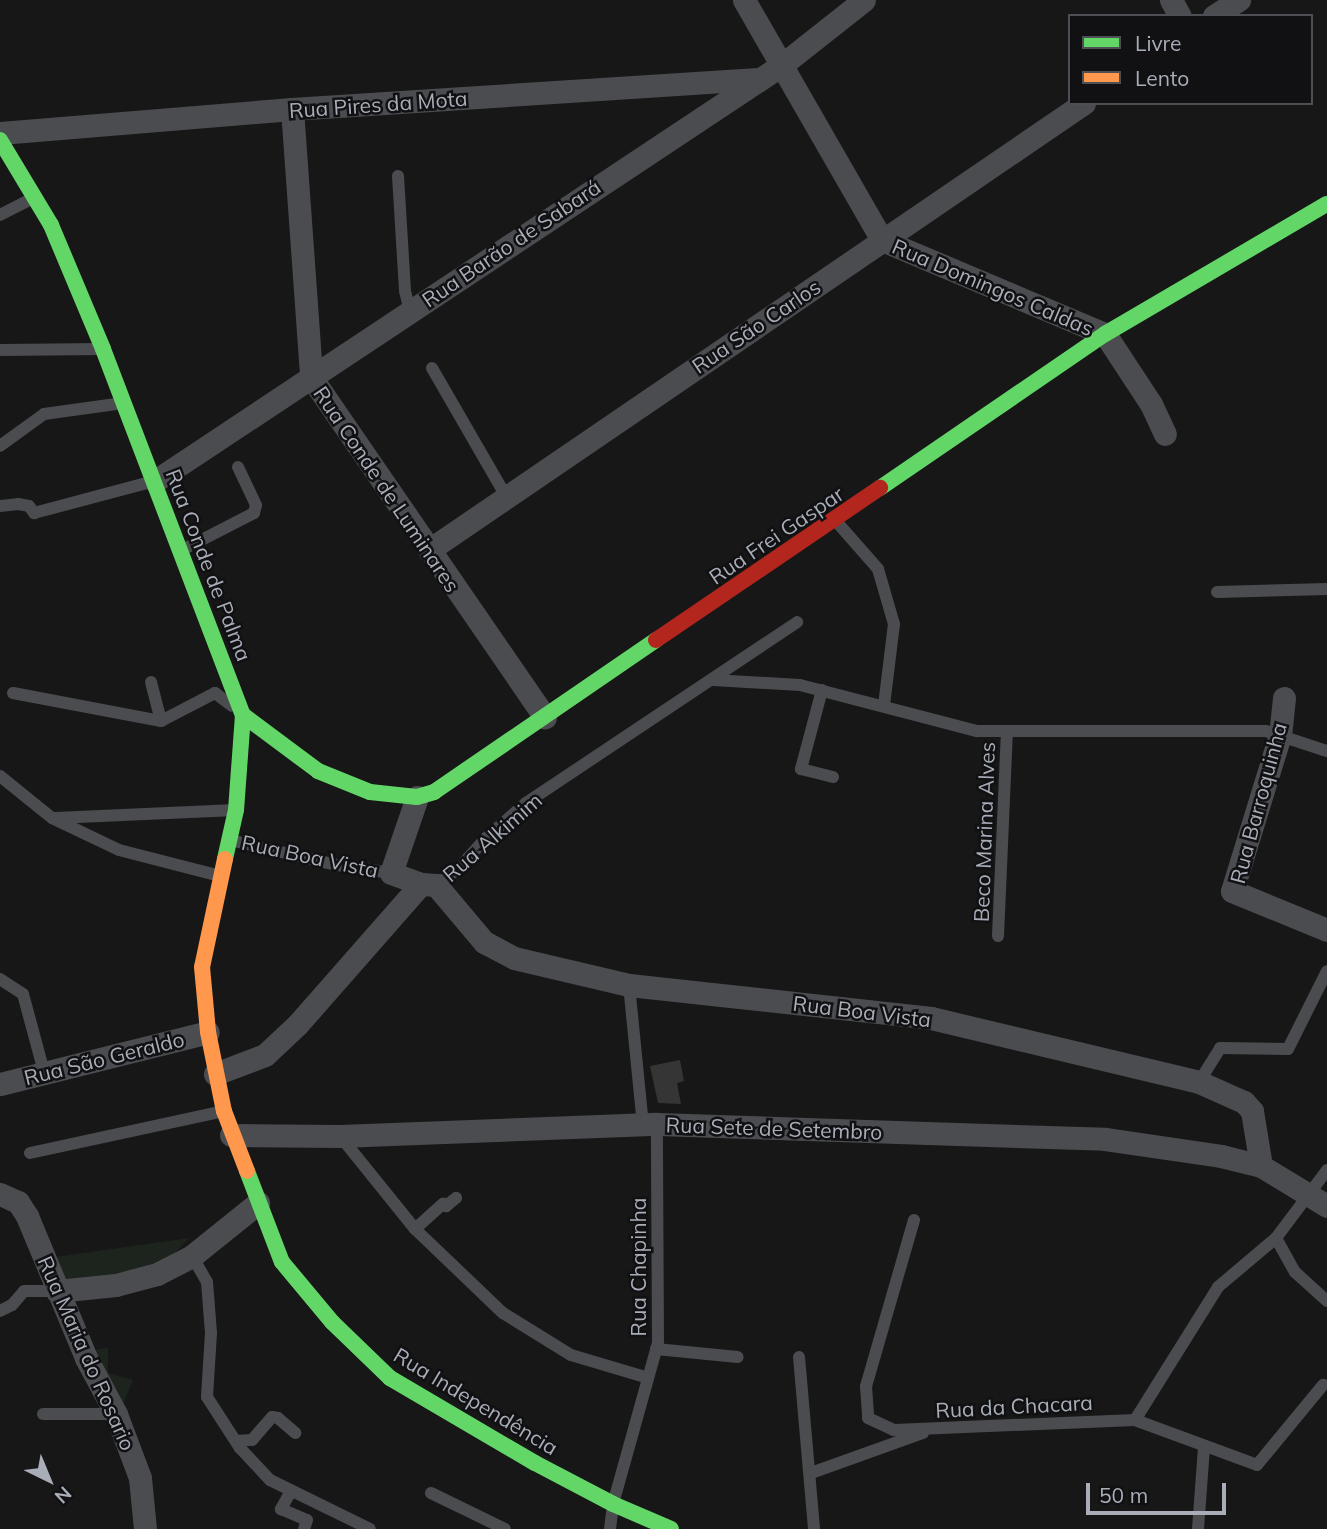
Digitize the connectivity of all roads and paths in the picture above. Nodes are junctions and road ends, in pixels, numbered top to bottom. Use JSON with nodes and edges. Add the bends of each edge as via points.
{"nodes":[{"id":1,"x":744,"y":0,"type":"edge"},
{"id":2,"x":864,"y":0,"type":"edge"},
{"id":3,"x":1239,"y":0,"type":"edge"},
{"id":4,"x":1217,"y":14,"type":"edge"},
{"id":5,"x":783,"y":64,"type":"junction"},
{"id":6,"x":757,"y":79,"type":"junction"},
{"id":7,"x":1081,"y":105,"type":"edge"},
{"id":8,"x":292,"y":109,"type":"junction"},
{"id":9,"x":0,"y":133,"type":"edge"},
{"id":10,"x":0,"y":140,"type":"edge"},
{"id":11,"x":398,"y":176,"type":"dead end"},
{"id":12,"x":33,"y":198,"type":"junction"},
{"id":13,"x":1327,"y":204,"type":"edge"},
{"id":14,"x":0,"y":215,"type":"edge"},
{"id":15,"x":882,"y":240,"type":"junction"},
{"id":16,"x":410,"y":311,"type":"junction"},
{"id":17,"x":1105,"y":334,"type":"junction"},
{"id":18,"x":103,"y":349,"type":"junction"},
{"id":19,"x":0,"y":350,"type":"edge"},
{"id":20,"x":432,"y":368,"type":"dead end"},
{"id":21,"x":311,"y":377,"type":"junction"},
{"id":22,"x":123,"y":403,"type":"junction"},
{"id":23,"x":1165,"y":434,"type":"dead end"},
{"id":24,"x":0,"y":446,"type":"edge"},
{"id":25,"x":238,"y":467,"type":"dead end"},
{"id":26,"x":155,"y":481,"type":"junction"},
{"id":27,"x":506,"y":496,"type":"junction"},
{"id":28,"x":0,"y":506,"type":"edge"},
{"id":29,"x":835,"y":520,"type":"junction"},
{"id":30,"x":182,"y":550,"type":"junction"},
{"id":31,"x":429,"y":550,"type":"junction"},
{"id":32,"x":1327,"y":589,"type":"edge"},
{"id":33,"x":1217,"y":592,"type":"dead end"},
{"id":34,"x":797,"y":622,"type":"dead end"},
{"id":35,"x":713,"y":680,"type":"junction"},
{"id":36,"x":151,"y":682,"type":"dead end"},
{"id":37,"x":822,"y":690,"type":"junction"},
{"id":38,"x":13,"y":693,"type":"dead end"},
{"id":39,"x":1283,"y":698,"type":"dead end"},
{"id":40,"x":884,"y":705,"type":"junction"},
{"id":41,"x":243,"y":715,"type":"junction"},
{"id":42,"x":545,"y":717,"type":"junction"},
{"id":43,"x":161,"y":720,"type":"junction"},
{"id":44,"x":1007,"y":731,"type":"junction"},
{"id":45,"x":1280,"y":735,"type":"junction"},
{"id":46,"x":1327,"y":751,"type":"edge"},
{"id":47,"x":0,"y":776,"type":"edge"},
{"id":48,"x":833,"y":777,"type":"dead end"},
{"id":49,"x":417,"y":797,"type":"junction"},
{"id":50,"x":236,"y":810,"type":"junction"},
{"id":51,"x":52,"y":818,"type":"junction"},
{"id":52,"x":229,"y":840,"type":"junction"},
{"id":53,"x":391,"y":873,"type":"junction"},
{"id":54,"x":223,"y":877,"type":"junction"},
{"id":55,"x":429,"y":885,"type":"junction"},
{"id":56,"x":1327,"y":930,"type":"edge"},
{"id":57,"x":999,"y":936,"type":"dead end"},
{"id":58,"x":1327,"y":971,"type":"edge"},
{"id":59,"x":0,"y":979,"type":"edge"},
{"id":60,"x":629,"y":985,"type":"junction"},
{"id":61,"x":208,"y":1032,"type":"junction"},
{"id":62,"x":44,"y":1072,"type":"junction"},
{"id":63,"x":215,"y":1074,"type":"junction"},
{"id":64,"x":1199,"y":1082,"type":"junction"},
{"id":65,"x":0,"y":1084,"type":"edge"},
{"id":66,"x":224,"y":1111,"type":"junction"},
{"id":67,"x":650,"y":1125,"type":"junction"},
{"id":68,"x":231,"y":1135,"type":"junction"},
{"id":69,"x":340,"y":1136,"type":"junction"},
{"id":70,"x":30,"y":1153,"type":"dead end"},
{"id":71,"x":1261,"y":1166,"type":"junction"},
{"id":72,"x":1327,"y":1170,"type":"edge"},
{"id":73,"x":0,"y":1194,"type":"edge"},
{"id":74,"x":456,"y":1198,"type":"dead end"},
{"id":75,"x":1317,"y":1201,"type":"edge"},
{"id":76,"x":258,"y":1203,"type":"junction"},
{"id":77,"x":914,"y":1220,"type":"dead end"},
{"id":78,"x":415,"y":1229,"type":"junction"},
{"id":79,"x":1276,"y":1238,"type":"junction"},
{"id":80,"x":192,"y":1256,"type":"junction"},
{"id":81,"x":57,"y":1291,"type":"junction"},
{"id":82,"x":1327,"y":1301,"type":"edge"},
{"id":83,"x":0,"y":1311,"type":"edge"},
{"id":84,"x":656,"y":1349,"type":"junction"},
{"id":85,"x":738,"y":1357,"type":"dead end"},
{"id":86,"x":799,"y":1357,"type":"dead end"},
{"id":87,"x":648,"y":1378,"type":"junction"},
{"id":88,"x":1323,"y":1385,"type":"dead end"},
{"id":89,"x":43,"y":1414,"type":"dead end"},
{"id":90,"x":116,"y":1414,"type":"junction"},
{"id":91,"x":1135,"y":1420,"type":"junction"},
{"id":92,"x":933,"y":1430,"type":"junction"},
{"id":93,"x":295,"y":1433,"type":"dead end"},
{"id":94,"x":236,"y":1441,"type":"junction"},
{"id":95,"x":1204,"y":1448,"type":"junction"},
{"id":96,"x":810,"y":1473,"type":"junction"},
{"id":97,"x":291,"y":1491,"type":"junction"},
{"id":98,"x":430,"y":1493,"type":"dead end"},
{"id":99,"x":613,"y":1504,"type":"junction"},
{"id":100,"x":145,"y":1529,"type":"edge"},
{"id":101,"x":304,"y":1529,"type":"edge"},
{"id":102,"x":370,"y":1529,"type":"edge"},
{"id":103,"x":505,"y":1529,"type":"edge"},
{"id":104,"x":610,"y":1529,"type":"edge"},
{"id":105,"x":671,"y":1529,"type":"edge"},
{"id":106,"x":814,"y":1529,"type":"edge"},
{"id":107,"x":1198,"y":1529,"type":"edge"}],
"edges":[{"from":1,"to":5,"type":"street","name":"Rua Domingos Caldas"},
{"from":2,"to":5,"type":"street","name":"Rua Barão de Sabará"},
{"from":3,"to":4,"type":"street"},
{"from":5,"to":6,"type":"street","name":"Rua Barão de Sabará"},
{"from":5,"to":15,"type":"street","name":"Rua Domingos Caldas"},
{"from":6,"to":8,"type":"street","name":"Rua Pires da Mota"},
{"from":6,"to":16,"type":"street","name":"Rua Barão de Sabará"},
{"from":7,"to":15,"type":"street","name":"Rua São Carlos"},
{"from":8,"to":9,"type":"street","name":"Rua Pires da Mota"},
{"from":8,"to":21,"type":"street","name":"Rua Conde de Luminares"},
{"from":10,"to":12,"type":"street","name":"Rua Conde de Palma"},
{"from":11,"to":16,"type":"lane"},
{"from":12,"to":14,"type":"lane"},
{"from":12,"to":18,"type":"street","name":"Rua Conde de Palma","via":[[51,225]]},
{"from":13,"to":17,"type":"street","name":"Rua Frei Gaspar"},
{"from":15,"to":17,"type":"street","name":"Rua Domingos Caldas"},
{"from":15,"to":27,"type":"street","name":"Rua São Carlos"},
{"from":16,"to":21,"type":"street","name":"Rua Barão de Sabará"},
{"from":17,"to":23,"type":"street","name":"Rua Domingos Caldas","via":[[1152,404]]},
{"from":17,"to":29,"type":"street","name":"Rua Frei Gaspar"},
{"from":18,"to":19,"type":"lane"},
{"from":18,"to":22,"type":"street","name":"Rua Conde de Palma"},
{"from":20,"to":27,"type":"lane"},
{"from":21,"to":26,"type":"street","name":"Rua Barão de Sabará"},
{"from":21,"to":31,"type":"street","name":"Rua Conde de Luminares"},
{"from":22,"to":24,"type":"lane","via":[[44,414]]},
{"from":22,"to":26,"type":"street","name":"Rua Conde de Palma"},
{"from":25,"to":30,"type":"lane","via":[[256,505],[254,513]]},
{"from":26,"to":28,"type":"lane","via":[[34,513],[18,503]]},
{"from":26,"to":30,"type":"street","name":"Rua Conde de Palma"},
{"from":27,"to":31,"type":"street","name":"Rua São Carlos"},
{"from":29,"to":40,"type":"lane","via":[[878,569],[894,624]]},
{"from":29,"to":42,"type":"street","name":"Rua Frei Gaspar"},
{"from":30,"to":41,"type":"street","name":"Rua Conde de Palma"},
{"from":31,"to":42,"type":"street","name":"Rua Conde de Luminares"},
{"from":32,"to":33,"type":"lane"},
{"from":34,"to":35,"type":"lane","name":"Rua Alkimim"},
{"from":35,"to":37,"type":"lane"},
{"from":35,"to":55,"type":"lane","name":"Rua Alkimim","via":[[526,803],[459,869]]},
{"from":36,"to":43,"type":"lane"},
{"from":37,"to":40,"type":"lane"},
{"from":37,"to":48,"type":"lane","via":[[801,769]]},
{"from":38,"to":43,"type":"lane"},
{"from":39,"to":45,"type":"street","name":"Rua Barroquinha"},
{"from":40,"to":44,"type":"lane","via":[[977,731]]},
{"from":41,"to":43,"type":"lane","via":[[215,693]]},
{"from":41,"to":49,"type":"street","via":[[318,771],[370,792]]},
{"from":41,"to":50,"type":"street","name":"Rua Conde de Palma"},
{"from":42,"to":49,"type":"street","name":"Rua Frei Gaspar","via":[[434,792]]},
{"from":44,"to":45,"type":"lane"},
{"from":44,"to":57,"type":"lane","name":"Beco Marina Alves"},
{"from":45,"to":46,"type":"lane"},
{"from":45,"to":56,"type":"street","name":"Rua Barroquinha","via":[[1232,891]]},
{"from":47,"to":51,"type":"lane"},
{"from":49,"to":53,"type":"street"},
{"from":50,"to":51,"type":"lane"},
{"from":50,"to":52,"type":"street","name":"Rua Conde de Palma"},
{"from":51,"to":54,"type":"lane","via":[[119,850]]},
{"from":52,"to":53,"type":"lane","name":"Rua Boa Vista"},
{"from":52,"to":54,"type":"street","name":"Rua Conde de Palma"},
{"from":53,"to":55,"type":"street"},
{"from":54,"to":61,"type":"street","name":"Rua Conde de Palma","via":[[202,967]]},
{"from":55,"to":60,"type":"street","name":"Rua Boa Vista","via":[[484,942],[514,958]]},
{"from":55,"to":63,"type":"street","name":"Rua Alkimim","via":[[265,1055]]},
{"from":58,"to":64,"type":"lane","via":[[1287,1049],[1220,1048]]},
{"from":59,"to":62,"type":"lane","via":[[23,994]]},
{"from":60,"to":64,"type":"street","name":"Rua Boa Vista","via":[[931,1018]]},
{"from":60,"to":67,"type":"lane","name":"Rua Chapinha"},
{"from":61,"to":62,"type":"street","name":"Rua São Geraldo"},
{"from":61,"to":63,"type":"street","name":"Rua Independência"},
{"from":62,"to":65,"type":"street","name":"Rua São Geraldo"},
{"from":63,"to":66,"type":"street","name":"Rua Independência"},
{"from":64,"to":71,"type":"street","name":"Rua Boa Vista","via":[[1244,1102],[1252,1111]]},
{"from":66,"to":68,"type":"street","name":"Rua Independência"},
{"from":66,"to":70,"type":"lane"},
{"from":67,"to":69,"type":"street","name":"Rua Sete de Setembro"},
{"from":67,"to":71,"type":"street","name":"Rua Sete de Setembro","via":[[1105,1139]]},
{"from":67,"to":84,"type":"lane","name":"Rua Chapinha"},
{"from":68,"to":69,"type":"street","name":"Rua Sete de Setembro"},
{"from":68,"to":76,"type":"street","name":"Rua Independência"},
{"from":69,"to":78,"type":"lane"},
{"from":71,"to":75,"type":"street","name":"Rua Sete de Setembro"},
{"from":72,"to":75,"type":"lane"},
{"from":73,"to":81,"type":"street","name":"Rua Maria do Rosario","via":[[18,1202]]},
{"from":74,"to":78,"type":"lane"},
{"from":75,"to":79,"type":"lane"},
{"from":76,"to":80,"type":"street"},
{"from":76,"to":99,"type":"street","name":"Rua Independência","via":[[282,1262],[332,1322],[390,1378],[535,1464]]},
{"from":77,"to":92,"type":"lane","name":"Rua da Chacara","via":[[866,1387],[868,1418],[894,1430]]},
{"from":78,"to":87,"type":"lane","via":[[503,1313],[571,1355]]},
{"from":79,"to":82,"type":"lane","via":[[1295,1272]]},
{"from":79,"to":91,"type":"lane","via":[[1217,1287]]},
{"from":80,"to":81,"type":"street","via":[[157,1274],[117,1285]]},
{"from":80,"to":94,"type":"lane","via":[[207,1282],[211,1333],[206,1397]]},
{"from":81,"to":83,"type":"lane","via":[[24,1291],[12,1306]]},
{"from":81,"to":90,"type":"street","name":"Rua Maria do Rosario"},
{"from":84,"to":85,"type":"lane"},
{"from":84,"to":87,"type":"lane","name":"Rua Chapinha"},
{"from":86,"to":96,"type":"lane"},
{"from":87,"to":99,"type":"lane","name":"Rua Chapinha"},
{"from":88,"to":95,"type":"lane","name":"Rua da Chacara","via":[[1257,1465]]},
{"from":89,"to":90,"type":"lane"},
{"from":90,"to":100,"type":"street","name":"Rua Maria do Rosario","via":[[139,1478]]},
{"from":91,"to":92,"type":"lane","name":"Rua da Chacara"},
{"from":91,"to":95,"type":"lane","name":"Rua da Chacara"},
{"from":92,"to":96,"type":"lane"},
{"from":93,"to":94,"type":"lane","via":[[272,1416],[252,1440]]},
{"from":94,"to":97,"type":"lane","via":[[270,1480]]},
{"from":95,"to":107,"type":"lane"},
{"from":96,"to":106,"type":"lane"},
{"from":97,"to":101,"type":"lane","via":[[281,1509],[307,1520]]},
{"from":97,"to":102,"type":"lane"},
{"from":98,"to":103,"type":"lane"},
{"from":99,"to":104,"type":"lane","name":"Rua Chapinha"},
{"from":99,"to":105,"type":"street","name":"Rua Independência"}]}
